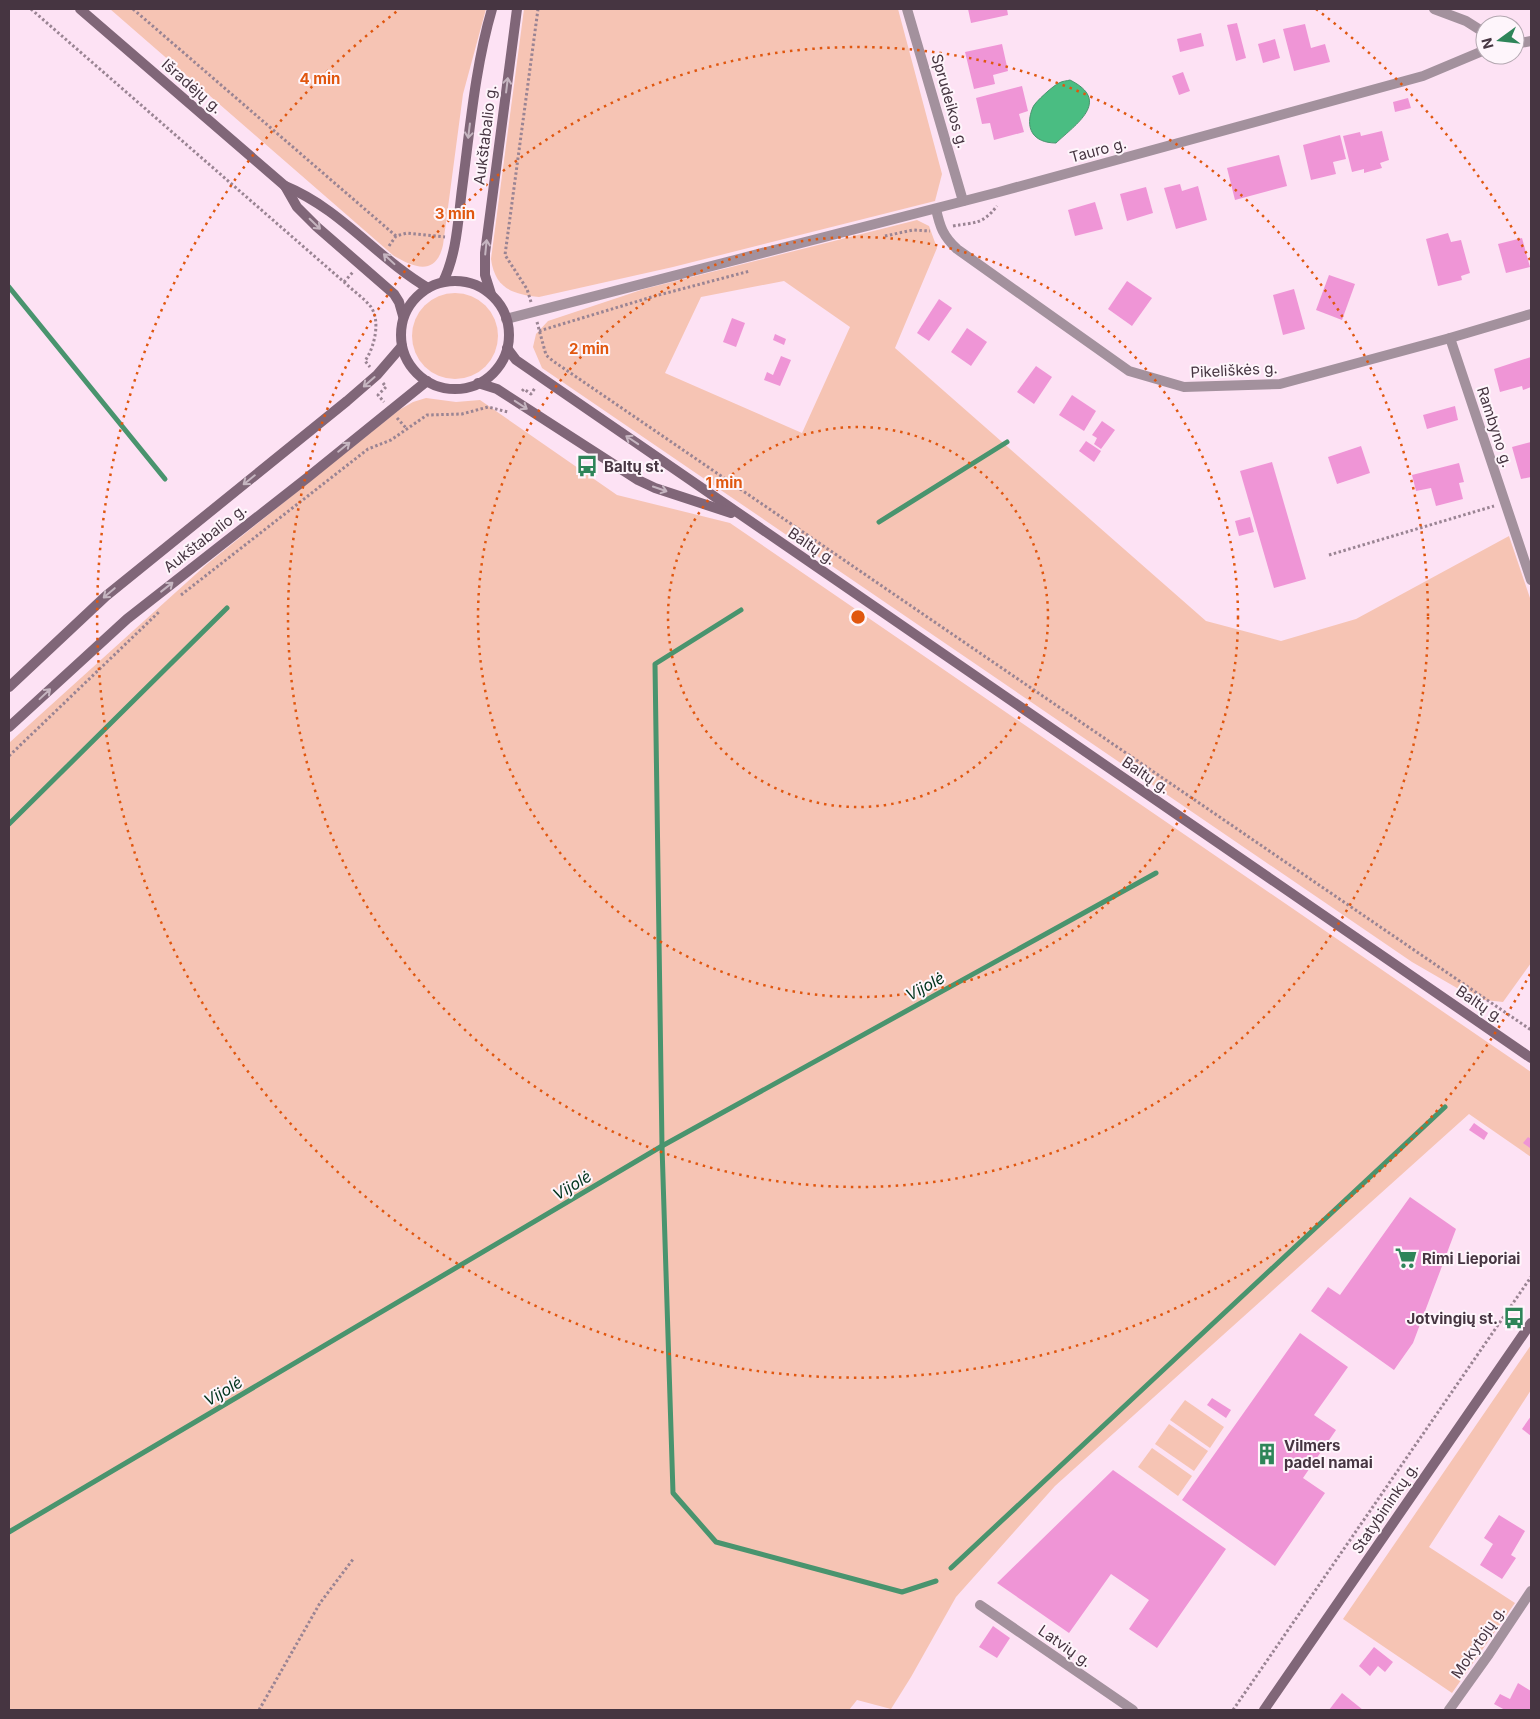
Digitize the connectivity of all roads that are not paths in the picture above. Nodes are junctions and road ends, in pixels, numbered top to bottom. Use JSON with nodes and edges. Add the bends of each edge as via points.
{"nodes":[{"id":1,"x":80,"y":9,"type":"edge"},
{"id":2,"x":492,"y":9,"type":"edge"},
{"id":3,"x":517,"y":9,"type":"edge"},
{"id":4,"x":908,"y":9,"type":"edge"},
{"id":5,"x":1434,"y":9,"type":"edge"},
{"id":6,"x":1475,"y":27,"type":"edge"},
{"id":7,"x":1475,"y":54,"type":"edge"},
{"id":8,"x":285,"y":186,"type":"junction"},
{"id":9,"x":963,"y":201,"type":"junction"},
{"id":10,"x":936,"y":208,"type":"junction"},
{"id":11,"x":443,"y":282,"type":"junction"},
{"id":12,"x":428,"y":288,"type":"junction"},
{"id":13,"x":490,"y":294,"type":"junction"},
{"id":14,"x":1531,"y":314,"type":"edge"},
{"id":15,"x":403,"y":316,"type":"junction"},
{"id":16,"x":506,"y":319,"type":"junction"},
{"id":17,"x":1450,"y":338,"type":"junction"},
{"id":18,"x":402,"y":346,"type":"junction"},
{"id":19,"x":507,"y":348,"type":"junction"},
{"id":20,"x":427,"y":380,"type":"junction"},
{"id":21,"x":478,"y":383,"type":"junction"},
{"id":22,"x":744,"y":517,"type":"junction"},
{"id":23,"x":1531,"y":580,"type":"edge"},
{"id":24,"x":9,"y":687,"type":"edge"},
{"id":25,"x":9,"y":727,"type":"edge"},
{"id":26,"x":1531,"y":1058,"type":"edge"},
{"id":27,"x":1531,"y":1323,"type":"edge"},
{"id":28,"x":1531,"y":1591,"type":"edge"},
{"id":29,"x":980,"y":1606,"type":"dead end"},
{"id":30,"x":1133,"y":1710,"type":"edge"},
{"id":31,"x":1264,"y":1710,"type":"edge"},
{"id":32,"x":1449,"y":1710,"type":"edge"}],
"edges":[{"from":1,"to":8,"type":"main road","name":"Išradėjų g."},
{"from":2,"to":11,"type":"main road","name":"Aukštabalio g.","one_way":true,"via":[[478,66],[456,238],[450,268]]},
{"from":13,"to":3,"type":"main road","name":"Aukštabalio g.","one_way":true,"via":[[485,276],[485,253]]},
{"from":4,"to":9,"type":"street","name":"Sprudeikos g."},
{"from":5,"to":6,"type":"street"},
{"from":7,"to":9,"type":"street","name":"Tauro g.","via":[[1424,76]]},
{"from":12,"to":8,"type":"main road","name":"Išradėjų g.","one_way":true,"via":[[400,270],[323,206]]},
{"from":8,"to":15,"type":"main road","name":"Išradėjų g.","one_way":true,"via":[[304,214],[394,294]]},
{"from":9,"to":10,"type":"street","name":"Tauro g."},
{"from":10,"to":16,"type":"street","name":"Tauro g."},
{"from":10,"to":17,"type":"street","name":"Pikeliškės g.","via":[[941,229],[957,249],[1129,371],[1184,387],[1280,384]]},
{"from":11,"to":12,"type":"main road"},
{"from":11,"to":13,"type":"main road","via":[[460,281],[476,285]]},
{"from":12,"to":15,"type":"main road","via":[[409,304]]},
{"from":13,"to":16,"type":"main road"},
{"from":14,"to":17,"type":"street","name":"Pikeliškės g."},
{"from":15,"to":18,"type":"main road"},
{"from":16,"to":19,"type":"main road"},
{"from":17,"to":23,"type":"street","name":"Rambyno g."},
{"from":18,"to":20,"type":"main road","via":[[407,360]]},
{"from":18,"to":24,"type":"main road","name":"Aukštabalio g.","one_way":true,"via":[[377,375],[106,596]]},
{"from":19,"to":21,"type":"main road","via":[[491,375]]},
{"from":22,"to":19,"type":"main road","name":"Baltų g.","one_way":true,"via":[[516,360]]},
{"from":20,"to":21,"type":"main road","via":[[443,387],[461,388]]},
{"from":25,"to":20,"type":"main road","name":"Aukštabalio g.","one_way":true,"via":[[127,619]]},
{"from":21,"to":22,"type":"main road","name":"Baltų g.","one_way":true,"via":[[497,389],[638,480]]},
{"from":22,"to":26,"type":"main road","name":"Baltų g."},
{"from":27,"to":31,"type":"main road","name":"Statybininkų g."},
{"from":28,"to":32,"type":"street","name":"Mokytojų g."},
{"from":29,"to":30,"type":"street","name":"Latvių g."}]}
